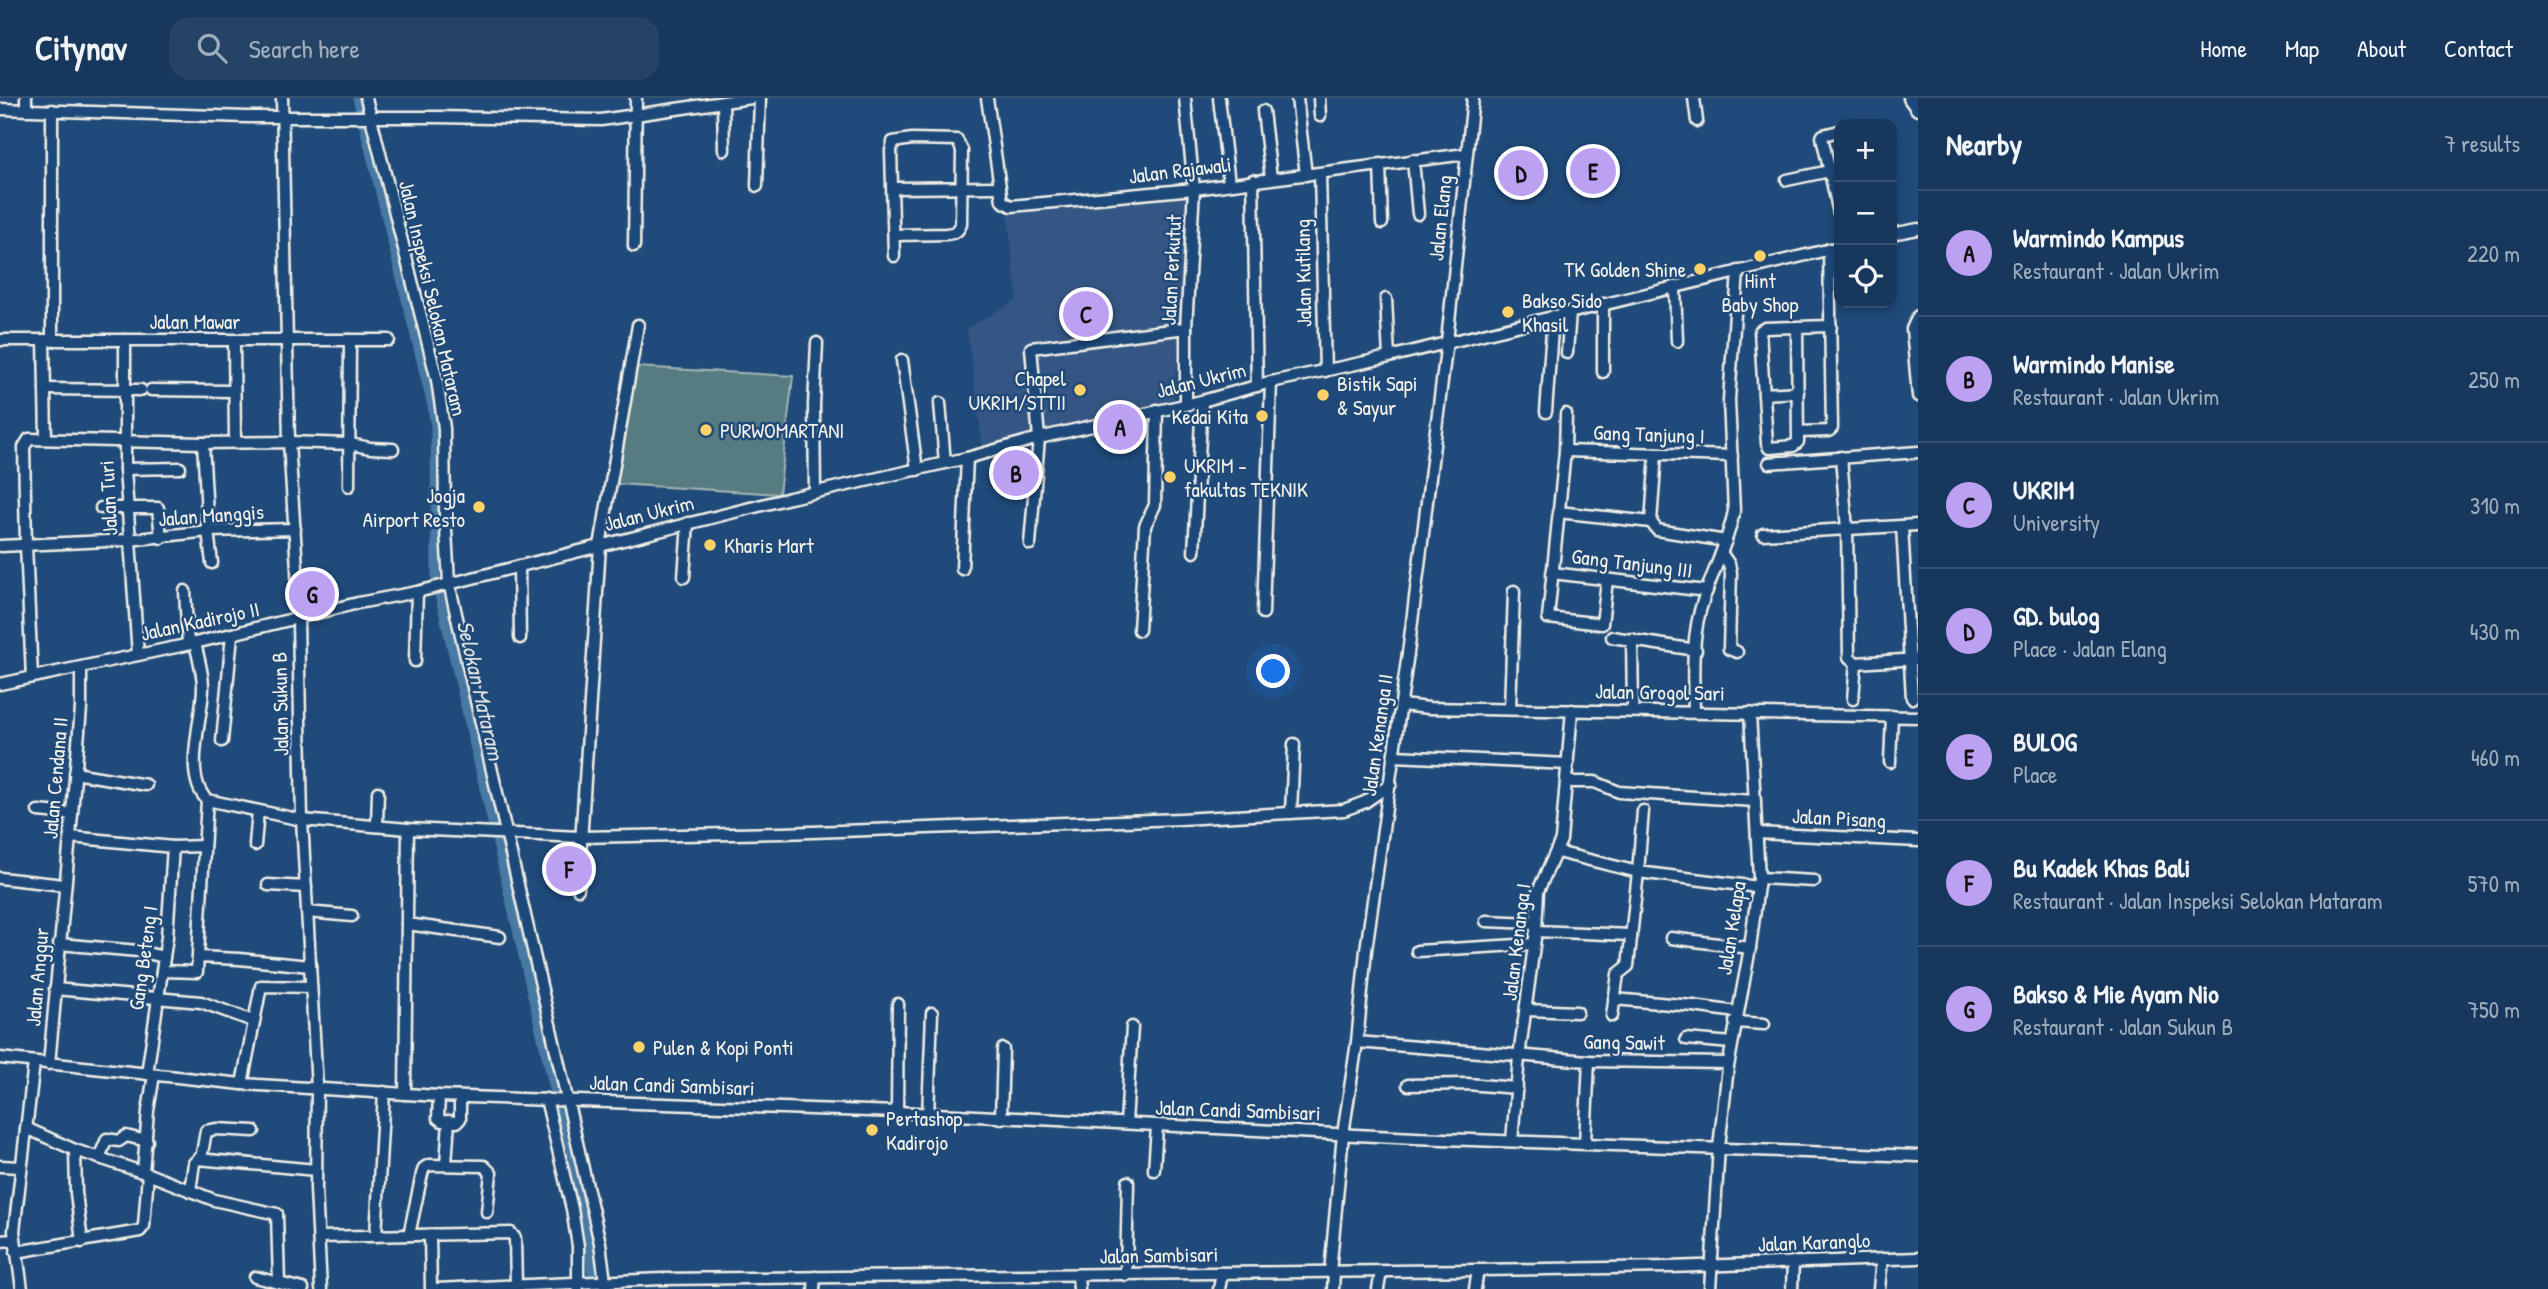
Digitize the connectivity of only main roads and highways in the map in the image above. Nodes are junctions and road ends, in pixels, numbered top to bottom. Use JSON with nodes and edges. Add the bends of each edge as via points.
{"nodes":[{"id":1,"x":1910,"y":98,"type":"edge"},
{"id":2,"x":1918,"y":108,"type":"edge"}],
"edges":[{"from":1,"to":2,"type":"highway"}]}
